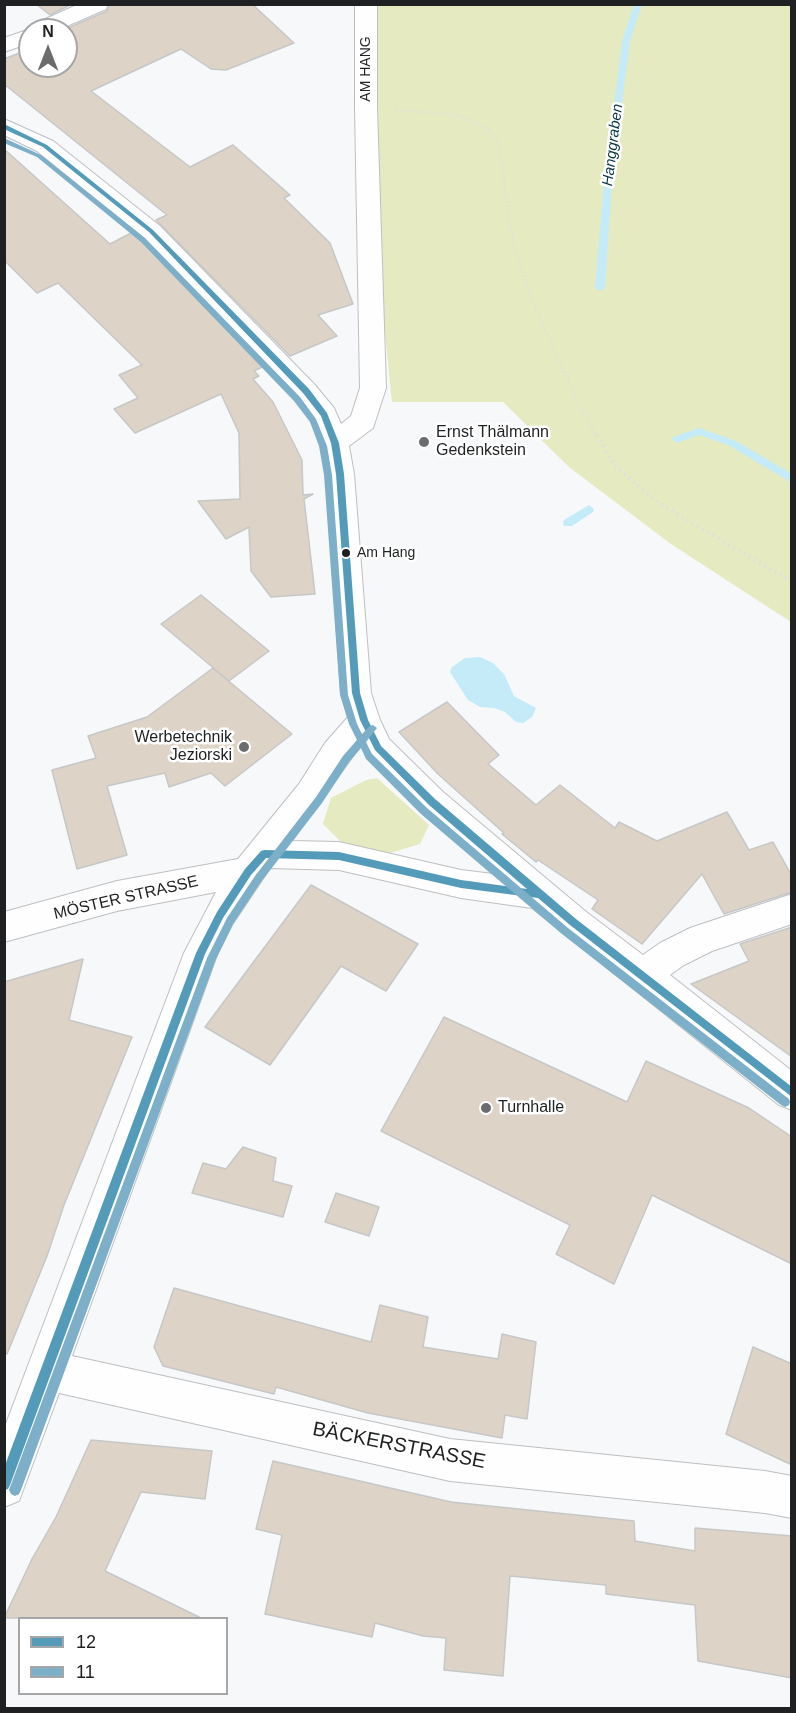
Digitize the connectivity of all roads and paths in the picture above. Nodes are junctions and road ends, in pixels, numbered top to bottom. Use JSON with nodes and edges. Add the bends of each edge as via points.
{"nodes":[{"id":1,"x":98,"y":4,"type":"edge"},
{"id":2,"x":366,"y":4,"type":"edge"},
{"id":3,"x":67,"y":18,"type":"edge"},
{"id":4,"x":18,"y":40,"type":"edge"},
{"id":5,"x":4,"y":46,"type":"edge"},
{"id":6,"x":366,"y":108,"type":"junction"},
{"id":7,"x":4,"y":126,"type":"edge"},
{"id":8,"x":335,"y":443,"type":"junction"},
{"id":9,"x":792,"y":582,"type":"edge"},
{"id":10,"x":364,"y":720,"type":"junction"},
{"id":11,"x":256,"y":863,"type":"junction"},
{"id":12,"x":539,"y":894,"type":"junction"},
{"id":13,"x":792,"y":909,"type":"edge"},
{"id":14,"x":4,"y":927,"type":"edge"},
{"id":15,"x":643,"y":975,"type":"junction"},
{"id":16,"x":792,"y":1094,"type":"edge"},
{"id":17,"x":47,"y":1370,"type":"junction"},
{"id":18,"x":4,"y":1486,"type":"edge"},
{"id":19,"x":792,"y":1497,"type":"edge"}],
"edges":[{"from":1,"to":3,"type":"street"},
{"from":2,"to":6,"type":"street","name":"AM HANG"},
{"from":4,"to":5,"type":"street"},
{"from":6,"to":8,"type":"street","name":"AM HANG","via":[[373,388],[363,421]]},
{"from":6,"to":9,"type":"path","via":[[455,115],[489,130],[499,144],[509,219],[533,302],[581,409],[615,466],[659,502]]},
{"from":7,"to":8,"type":"street","via":[[45,146],[151,231],[306,390],[324,415]]},
{"from":8,"to":10,"type":"street","via":[[345,519],[354,681]]},
{"from":10,"to":11,"type":"street","via":[[336,752]]},
{"from":10,"to":12,"type":"street","via":[[378,748],[432,802]]},
{"from":11,"to":12,"type":"street","name":"MÖSTER STRASSE","via":[[339,856],[461,884]]},
{"from":11,"to":14,"type":"street","name":"MÖSTER STRASSE"},
{"from":11,"to":17,"type":"street","via":[[220,915],[201,953]]},
{"from":12,"to":15,"type":"street"},
{"from":13,"to":15,"type":"street","via":[[702,939]]},
{"from":15,"to":16,"type":"street"},
{"from":17,"to":18,"type":"street"},
{"from":17,"to":19,"type":"street","name":"BÄCKERSTRASSE","via":[[450,1460]]}]}
